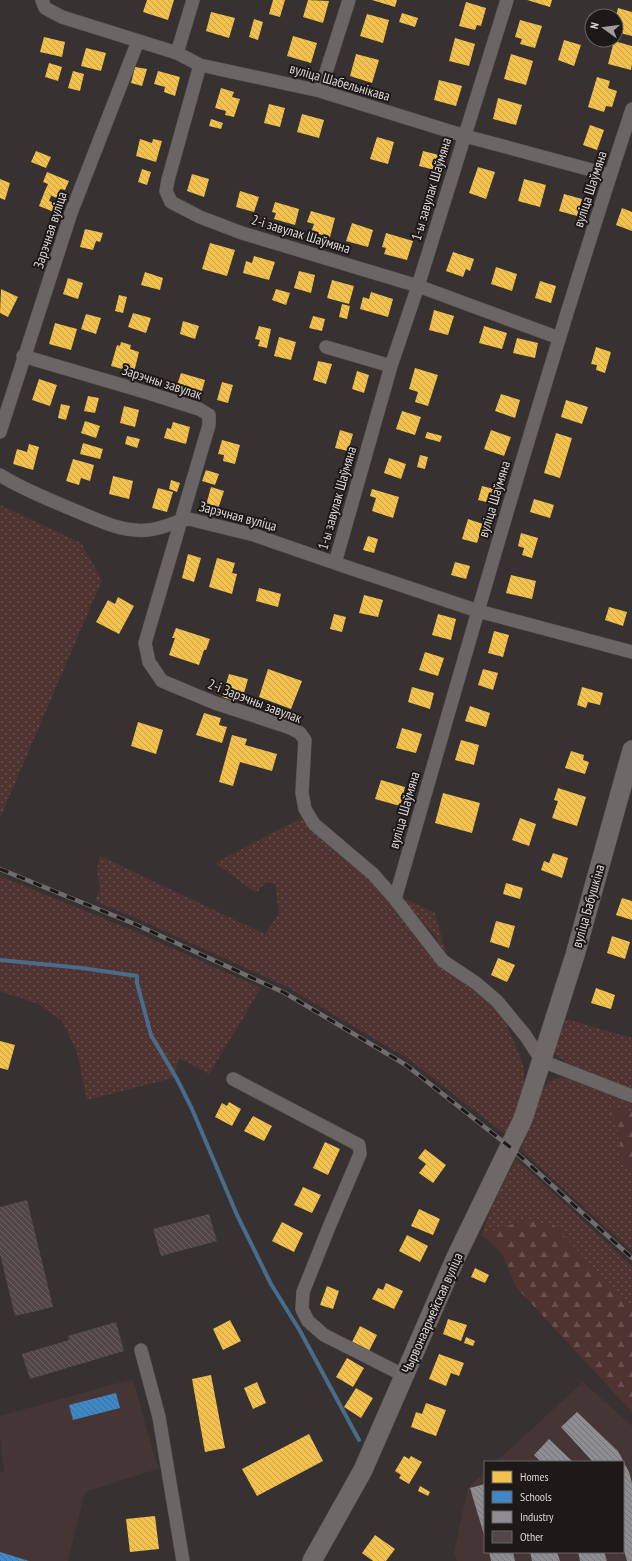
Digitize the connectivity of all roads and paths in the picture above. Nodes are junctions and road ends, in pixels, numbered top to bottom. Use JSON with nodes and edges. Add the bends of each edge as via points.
{"nodes":[{"id":1,"x":42,"y":0,"type":"edge"},
{"id":2,"x":193,"y":0,"type":"edge"},
{"id":3,"x":349,"y":0,"type":"edge"},
{"id":4,"x":507,"y":0,"type":"edge"},
{"id":5,"x":138,"y":41,"type":"junction"},
{"id":6,"x":177,"y":53,"type":"junction"},
{"id":7,"x":200,"y":65,"type":"junction"},
{"id":8,"x":320,"y":91,"type":"junction"},
{"id":9,"x":632,"y":110,"type":"edge"},
{"id":10,"x":465,"y":136,"type":"junction"},
{"id":11,"x":610,"y":175,"type":"junction"},
{"id":12,"x":418,"y":286,"type":"junction"},
{"id":13,"x":559,"y":338,"type":"junction"},
{"id":14,"x":326,"y":347,"type":"dead end"},
{"id":15,"x":23,"y":356,"type":"junction"},
{"id":16,"x":391,"y":366,"type":"junction"},
{"id":17,"x":0,"y":432,"type":"edge"},
{"id":18,"x":0,"y":475,"type":"edge"},
{"id":19,"x":180,"y":520,"type":"junction"},
{"id":20,"x":334,"y":563,"type":"junction"},
{"id":21,"x":478,"y":611,"type":"junction"},
{"id":22,"x":632,"y":652,"type":"edge"},
{"id":23,"x":632,"y":750,"type":"edge"},
{"id":24,"x":395,"y":899,"type":"junction"},
{"id":25,"x":542,"y":1061,"type":"junction"},
{"id":26,"x":233,"y":1079,"type":"dead end"},
{"id":27,"x":632,"y":1096,"type":"edge"},
{"id":28,"x":141,"y":1350,"type":"dead end"},
{"id":29,"x":405,"y":1376,"type":"junction"},
{"id":30,"x":183,"y":1561,"type":"edge"},
{"id":31,"x":312,"y":1561,"type":"edge"}],
"edges":[{"from":1,"to":5,"type":"street","name":"вуліца Шабельнікава","via":[[45,8],[62,17]]},
{"from":2,"to":6,"type":"street"},
{"from":3,"to":8,"type":"street"},
{"from":4,"to":10,"type":"street","name":"1-ы завулак Шаўмяна"},
{"from":5,"to":6,"type":"street","name":"вуліца Шабельнікава"},
{"from":5,"to":15,"type":"street","name":"Зарэчная вуліца","via":[[71,213]]},
{"from":6,"to":7,"type":"street","name":"вуліца Шабельнікава"},
{"from":7,"to":8,"type":"street","name":"вуліца Шабельнікава"},
{"from":7,"to":12,"type":"street","name":"2-і завулак Шаўмяна","via":[[168,180],[166,191],[171,202],[200,217],[242,233]]},
{"from":8,"to":10,"type":"street","name":"вуліца Шабельнікава"},
{"from":9,"to":11,"type":"street","name":"вуліца Шаўмяна"},
{"from":10,"to":11,"type":"street","name":"вуліца Шабельнікава"},
{"from":10,"to":12,"type":"street","name":"1-ы завулак Шаўмяна"},
{"from":11,"to":13,"type":"street","name":"вуліца Шаўмяна"},
{"from":12,"to":13,"type":"street","name":"2-і завулак Шаўмяна"},
{"from":12,"to":16,"type":"street","name":"1-ы завулак Шаўмяна"},
{"from":13,"to":21,"type":"street","name":"вуліца Шаўмяна"},
{"from":14,"to":16,"type":"street"},
{"from":15,"to":17,"type":"street","name":"Зарэчная вуліца"},
{"from":15,"to":19,"type":"street","name":"Зарэчны завулак","via":[[152,394],[199,409],[209,415],[209,425]]},
{"from":16,"to":20,"type":"street","name":"1-ы завулак Шаўмяна"},
{"from":18,"to":19,"type":"street","name":"Зарэчная вуліца","via":[[35,494],[104,523],[130,530],[167,527]]},
{"from":19,"to":20,"type":"street","name":"Зарэчная вуліца","via":[[189,519],[254,535]]},
{"from":19,"to":24,"type":"street","name":"2-і Зарэчны завулак","via":[[145,643],[149,662],[162,681],[300,733],[304,740],[302,793],[305,809],[314,824],[373,874]]},
{"from":20,"to":21,"type":"street","name":"1-ы завулак Шаўмяна"},
{"from":21,"to":22,"type":"street","name":"1-ы завулак Шаўмяна"},
{"from":21,"to":24,"type":"street","name":"вуліца Шаўмяна"},
{"from":23,"to":25,"type":"street","name":"вуліца Бабушкіна"},
{"from":24,"to":25,"type":"street","name":"2-і Зарэчны завулак","via":[[443,961],[476,983],[497,1002],[525,1035]]},
{"from":25,"to":27,"type":"street"},
{"from":25,"to":29,"type":"street","name":"Чырвонаармейская вуліца","via":[[524,1119],[456,1257]]},
{"from":26,"to":29,"type":"street","via":[[359,1145],[360,1154],[303,1292],[302,1309],[308,1321],[324,1335]]},
{"from":28,"to":30,"type":"street","via":[[159,1417]]},
{"from":29,"to":31,"type":"street","name":"Чырвонаармейская вуліца","via":[[363,1470]]}]}
